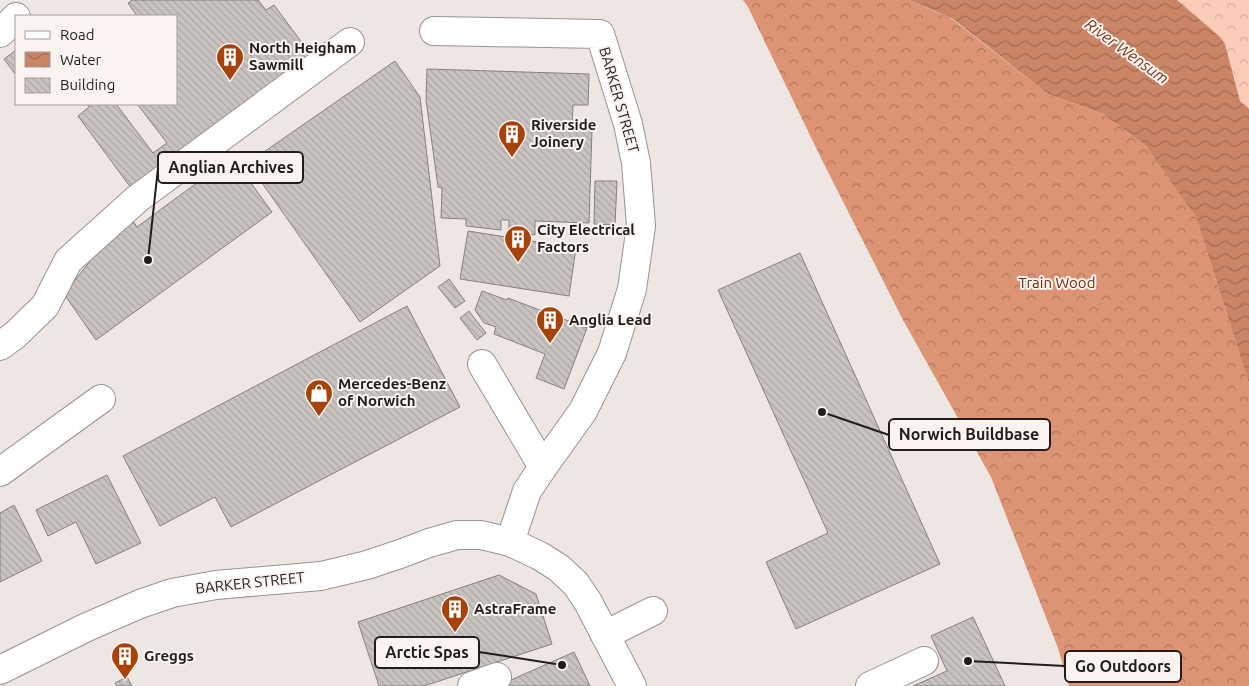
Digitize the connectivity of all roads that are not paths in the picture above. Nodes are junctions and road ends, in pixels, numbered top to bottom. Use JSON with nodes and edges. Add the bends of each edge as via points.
{"nodes":[{"id":1,"x":24,"y":0,"type":"edge"},
{"id":2,"x":18,"y":15,"type":"edge"},
{"id":3,"x":15,"y":20,"type":"edge"},
{"id":4,"x":434,"y":31,"type":"dead end"},
{"id":5,"x":0,"y":33,"type":"edge"},
{"id":6,"x":350,"y":42,"type":"dead end"},
{"id":7,"x":0,"y":346,"type":"edge"},
{"id":8,"x":482,"y":364,"type":"dead end"},
{"id":9,"x":101,"y":399,"type":"dead end"},
{"id":10,"x":542,"y":467,"type":"junction"},
{"id":11,"x":0,"y":472,"type":"edge"},
{"id":12,"x":510,"y":542,"type":"junction"},
{"id":13,"x":653,"y":611,"type":"dead end"},
{"id":14,"x":605,"y":635,"type":"junction"},
{"id":15,"x":924,"y":662,"type":"dead end"},
{"id":16,"x":0,"y":670,"type":"edge"},
{"id":17,"x":498,"y":677,"type":"dead end"},
{"id":18,"x":472,"y":686,"type":"edge"},
{"id":19,"x":632,"y":686,"type":"edge"},
{"id":20,"x":870,"y":686,"type":"edge"}],
"edges":[{"from":1,"to":2,"type":"street"},
{"from":3,"to":5,"type":"street"},
{"from":4,"to":10,"type":"street","name":"BARKER STREET","via":[[600,34],[628,124],[636,163],[641,226],[632,289],[612,353],[583,411]]},
{"from":6,"to":7,"type":"street","via":[[137,199],[68,262],[46,306]]},
{"from":8,"to":10,"type":"street"},
{"from":9,"to":11,"type":"street"},
{"from":10,"to":12,"type":"street","name":"BARKER STREET","via":[[527,490]]},
{"from":12,"to":14,"type":"street","name":"BARKER STREET","via":[[559,568],[576,584]]},
{"from":12,"to":16,"type":"street","name":"BARKER STREET","via":[[481,535],[457,535],[343,572],[216,585],[172,593],[86,627]]},
{"from":13,"to":14,"type":"street"},
{"from":14,"to":19,"type":"street","name":"BARKER STREET"},
{"from":15,"to":20,"type":"street"},
{"from":17,"to":18,"type":"street"}]}
